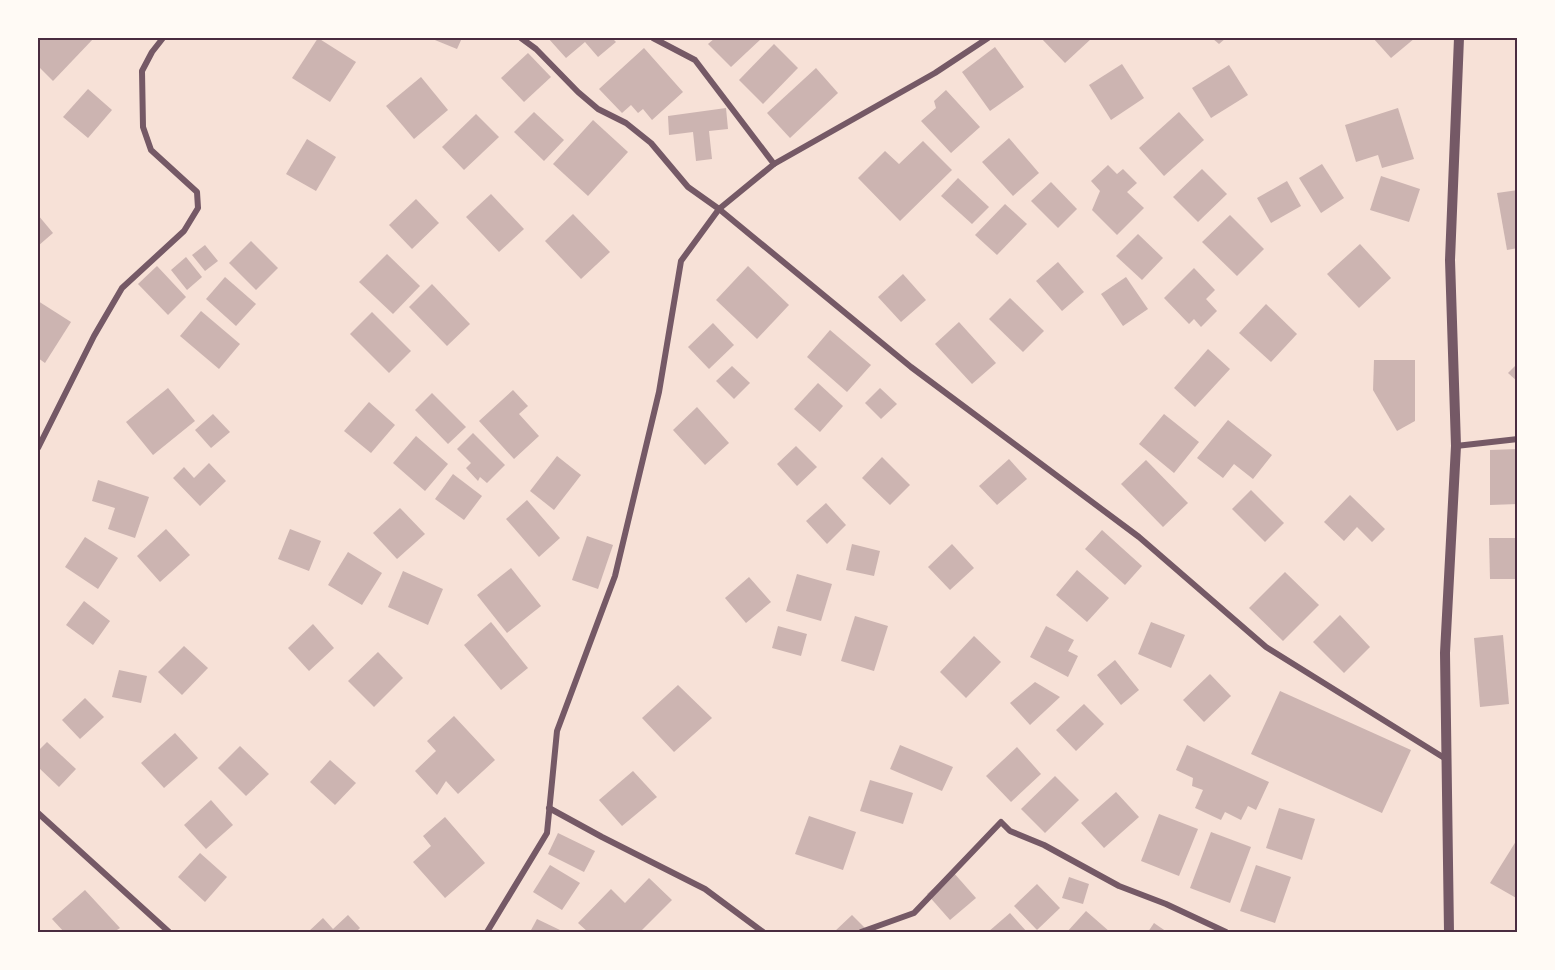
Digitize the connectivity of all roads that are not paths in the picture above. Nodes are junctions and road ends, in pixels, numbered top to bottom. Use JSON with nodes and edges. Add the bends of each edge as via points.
{"nodes":[{"id":1,"x":163,"y":38,"type":"edge"},
{"id":2,"x":520,"y":38,"type":"edge"},
{"id":3,"x":653,"y":38,"type":"edge"},
{"id":4,"x":988,"y":38,"type":"edge"},
{"id":5,"x":1459,"y":38,"type":"edge"},
{"id":6,"x":774,"y":164,"type":"junction"},
{"id":7,"x":720,"y":209,"type":"junction"},
{"id":8,"x":1518,"y":439,"type":"edge"},
{"id":9,"x":1456,"y":447,"type":"junction"},
{"id":10,"x":38,"y":448,"type":"edge"},
{"id":11,"x":1447,"y":759,"type":"junction"},
{"id":12,"x":549,"y":808,"type":"junction"},
{"id":13,"x":38,"y":813,"type":"edge"},
{"id":14,"x":169,"y":933,"type":"edge"},
{"id":15,"x":487,"y":933,"type":"edge"},
{"id":16,"x":764,"y":933,"type":"edge"},
{"id":17,"x":861,"y":933,"type":"edge"},
{"id":18,"x":1226,"y":933,"type":"edge"},
{"id":19,"x":1449,"y":933,"type":"edge"}],
"edges":[{"from":1,"to":10,"type":"street","via":[[142,71],[143,127],[151,150],[197,192],[198,208],[184,231],[122,288]]},
{"from":2,"to":7,"type":"street","via":[[598,109],[626,123],[651,143],[688,187]]},
{"from":3,"to":6,"type":"street","via":[[695,60]]},
{"from":4,"to":6,"type":"street","via":[[935,73]]},
{"from":5,"to":9,"type":"street","via":[[1450,260]]},
{"from":6,"to":7,"type":"street"},
{"from":7,"to":11,"type":"street","via":[[911,367],[1139,537],[1266,648]]},
{"from":7,"to":12,"type":"street","via":[[681,261],[659,392],[615,576],[557,731]]},
{"from":8,"to":9,"type":"street"},
{"from":9,"to":11,"type":"street","via":[[1445,653]]},
{"from":11,"to":19,"type":"street"},
{"from":12,"to":15,"type":"street","via":[[547,833]]},
{"from":12,"to":16,"type":"street","via":[[705,889]]},
{"from":13,"to":14,"type":"street"},
{"from":17,"to":18,"type":"street","via":[[914,913],[1001,822],[1010,831],[1119,886]]}]}
